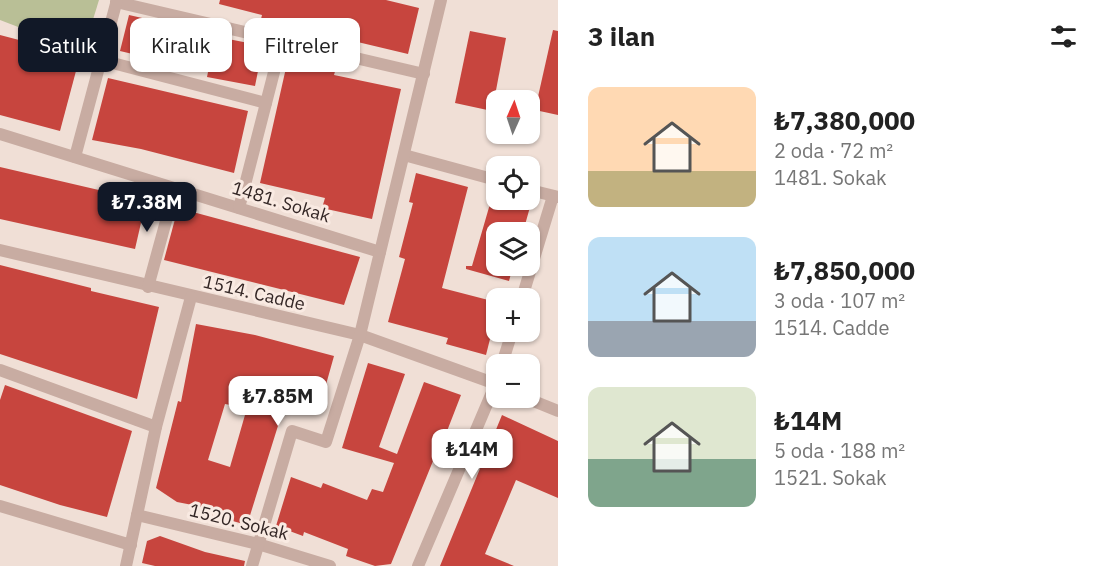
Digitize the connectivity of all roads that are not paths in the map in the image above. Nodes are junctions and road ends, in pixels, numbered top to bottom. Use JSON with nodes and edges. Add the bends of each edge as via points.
{"nodes":[{"id":1,"x":441,"y":0,"type":"edge"},
{"id":2,"x":116,"y":1,"type":"edge"},
{"id":3,"x":112,"y":18,"type":"edge"},
{"id":4,"x":244,"y":32,"type":"edge"},
{"id":5,"x":360,"y":59,"type":"edge"},
{"id":6,"x":118,"y":64,"type":"edge"},
{"id":7,"x":98,"y":72,"type":"edge"},
{"id":8,"x":274,"y":72,"type":"edge"},
{"id":9,"x":424,"y":74,"type":"junction"},
{"id":10,"x":266,"y":103,"type":"junction"},
{"id":11,"x":0,"y":134,"type":"edge"},
{"id":12,"x":404,"y":155,"type":"junction"},
{"id":13,"x":75,"y":157,"type":"junction"},
{"id":14,"x":486,"y":177,"type":"edge"},
{"id":15,"x":175,"y":188,"type":"junction"},
{"id":16,"x":540,"y":193,"type":"edge"},
{"id":17,"x":555,"y":197,"type":"edge"},
{"id":18,"x":238,"y":208,"type":"junction"},
{"id":19,"x":0,"y":250,"type":"edge"},
{"id":20,"x":380,"y":252,"type":"junction"},
{"id":21,"x":148,"y":287,"type":"junction"},
{"id":22,"x":525,"y":288,"type":"edge"},
{"id":23,"x":191,"y":297,"type":"junction"},
{"id":24,"x":360,"y":335,"type":"junction"},
{"id":25,"x":0,"y":370,"type":"edge"},
{"id":26,"x":486,"y":380,"type":"edge"},
{"id":27,"x":540,"y":404,"type":"edge"},
{"id":28,"x":486,"y":407,"type":"edge"},
{"id":29,"x":558,"y":411,"type":"edge"},
{"id":30,"x":156,"y":427,"type":"junction"},
{"id":31,"x":0,"y":506,"type":"edge"},
{"id":32,"x":137,"y":515,"type":"junction"},
{"id":33,"x":258,"y":544,"type":"junction"},
{"id":34,"x":131,"y":545,"type":"junction"},
{"id":35,"x":126,"y":566,"type":"edge"},
{"id":36,"x":252,"y":566,"type":"edge"},
{"id":37,"x":330,"y":566,"type":"edge"},
{"id":38,"x":418,"y":566,"type":"edge"}],
"edges":[{"from":1,"to":9,"type":"street"},
{"from":2,"to":3,"type":"street"},
{"from":2,"to":4,"type":"street"},
{"from":5,"to":9,"type":"street"},
{"from":6,"to":10,"type":"street"},
{"from":7,"to":13,"type":"street"},
{"from":8,"to":10,"type":"street"},
{"from":9,"to":12,"type":"street"},
{"from":10,"to":18,"type":"street"},
{"from":11,"to":13,"type":"street","name":"1481. Sokak"},
{"from":12,"to":14,"type":"street"},
{"from":12,"to":20,"type":"street"},
{"from":13,"to":15,"type":"street","name":"1481. Sokak"},
{"from":15,"to":18,"type":"street","name":"1481. Sokak"},
{"from":15,"to":21,"type":"street"},
{"from":16,"to":17,"type":"street"},
{"from":17,"to":22,"type":"street"},
{"from":18,"to":20,"type":"street","name":"1481. Sokak"},
{"from":19,"to":21,"type":"street","name":"1514. Cadde"},
{"from":20,"to":24,"type":"street"},
{"from":21,"to":23,"type":"street","name":"1514. Cadde"},
{"from":23,"to":24,"type":"street","name":"1514. Cadde"},
{"from":23,"to":30,"type":"street"},
{"from":24,"to":26,"type":"street","name":"1514. Cadde"},
{"from":24,"to":33,"type":"street","via":[[326,442],[292,432]]},
{"from":25,"to":30,"type":"street"},
{"from":27,"to":29,"type":"street"},
{"from":28,"to":38,"type":"street"},
{"from":30,"to":32,"type":"street"},
{"from":31,"to":34,"type":"street"},
{"from":32,"to":33,"type":"street","name":"1520. Sokak"},
{"from":32,"to":34,"type":"street"},
{"from":33,"to":36,"type":"street"},
{"from":33,"to":37,"type":"street","name":"1520. Sokak"},
{"from":34,"to":35,"type":"street"}]}
